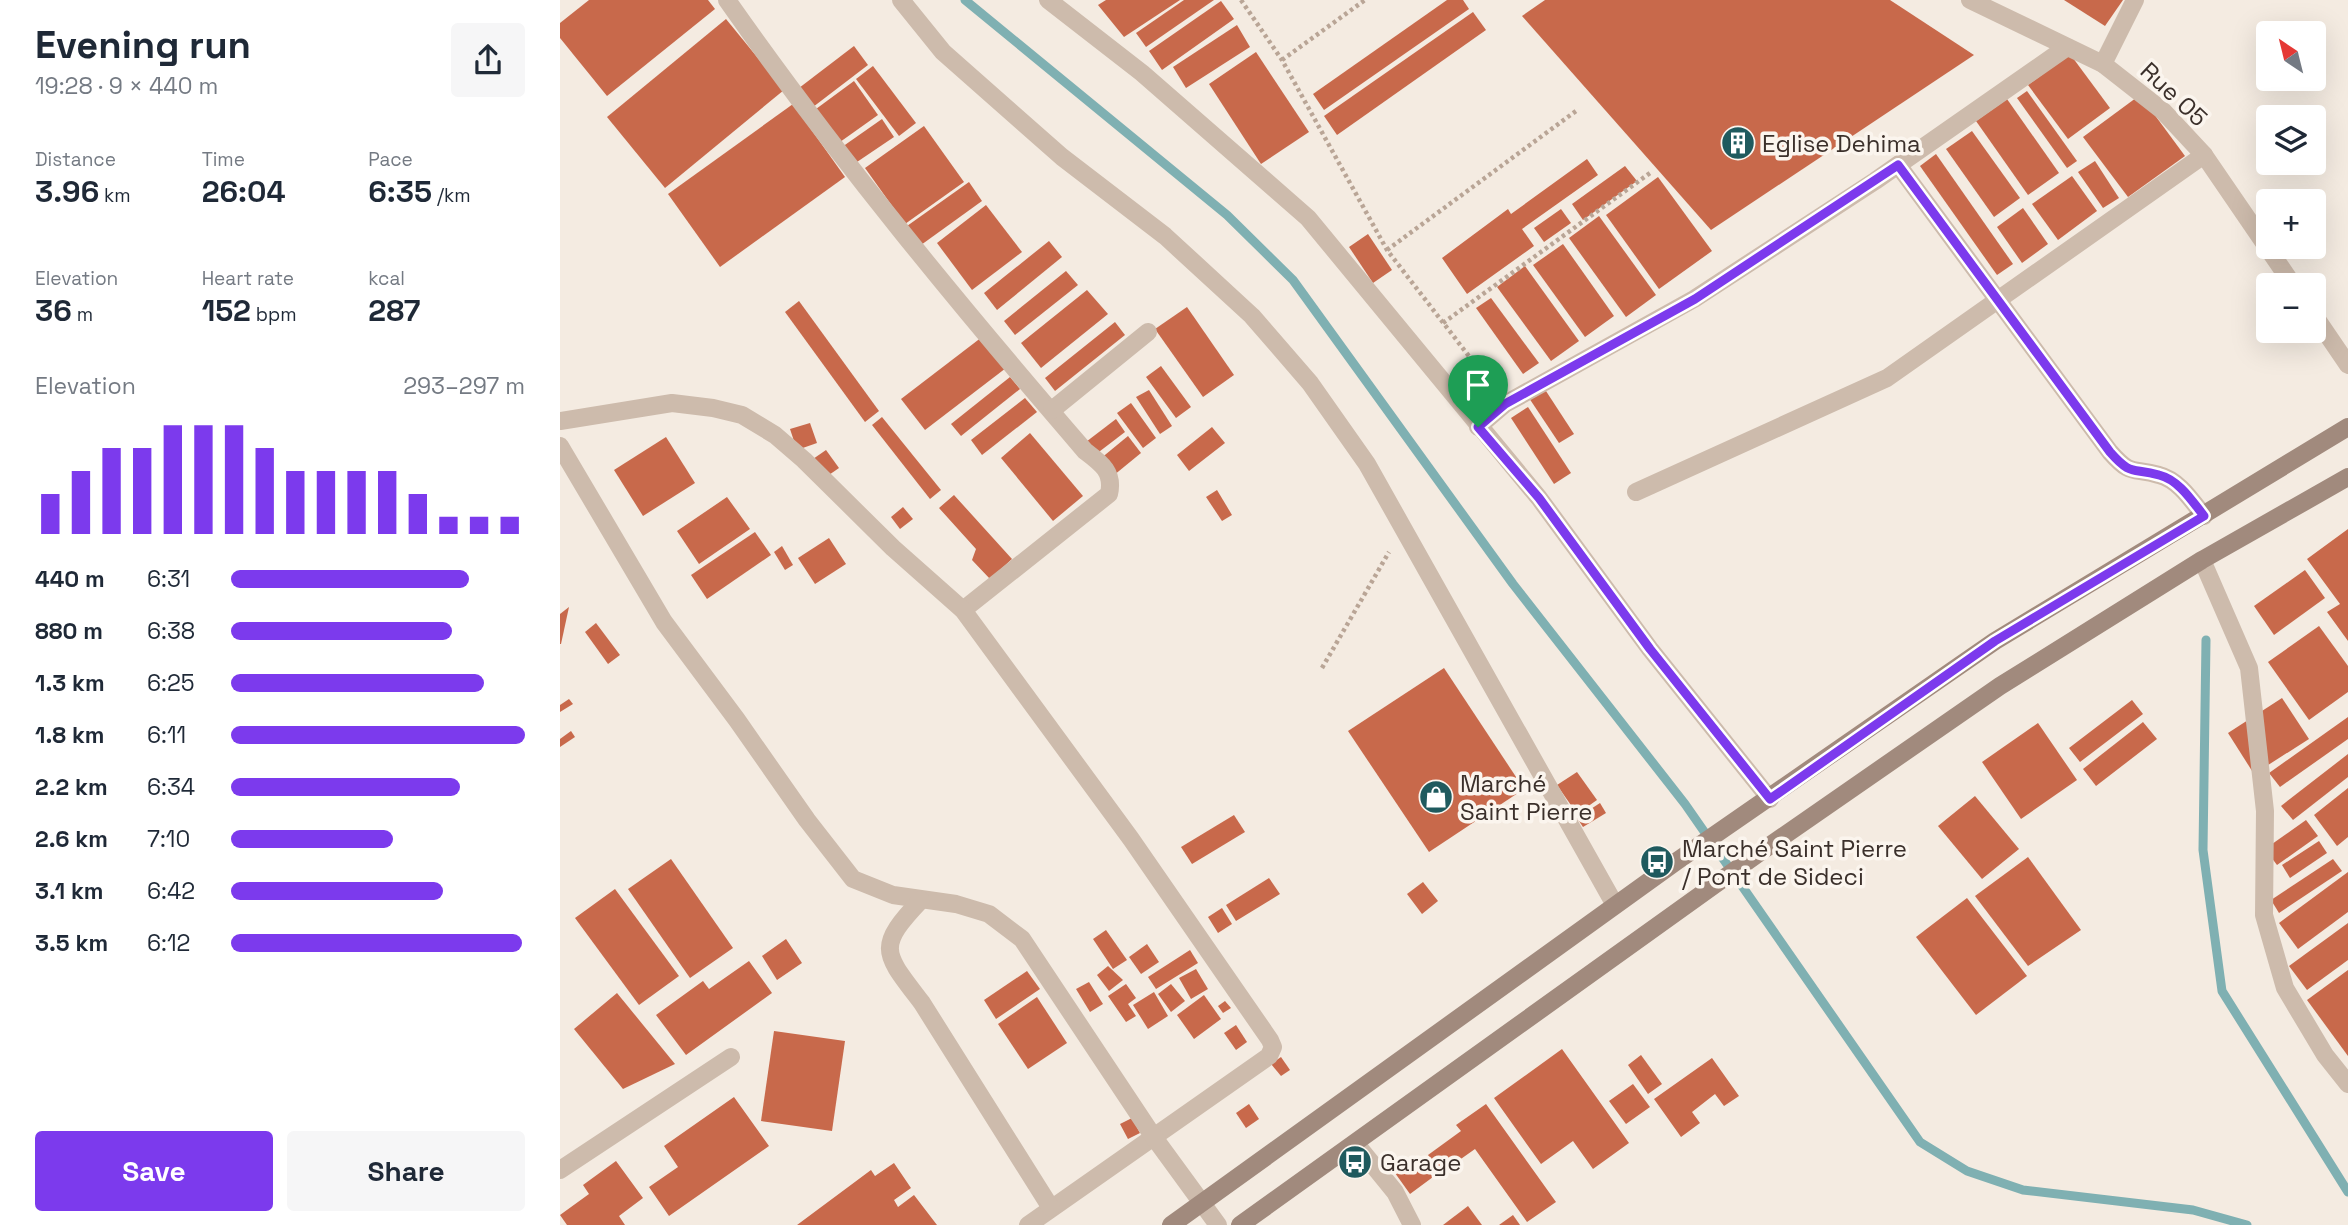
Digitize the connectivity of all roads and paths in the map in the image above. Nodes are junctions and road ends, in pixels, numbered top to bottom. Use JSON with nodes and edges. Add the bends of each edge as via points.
{"nodes":[{"id":1,"x":727,"y":0,"type":"edge"},
{"id":2,"x":901,"y":0,"type":"edge"},
{"id":3,"x":1048,"y":0,"type":"edge"},
{"id":4,"x":1241,"y":0,"type":"edge"},
{"id":5,"x":1365,"y":0,"type":"edge"},
{"id":6,"x":1970,"y":0,"type":"edge"},
{"id":7,"x":2135,"y":0,"type":"edge"},
{"id":8,"x":2067,"y":47,"type":"junction"},
{"id":9,"x":1282,"y":60,"type":"junction"},
{"id":10,"x":2103,"y":64,"type":"junction"},
{"id":11,"x":1576,"y":111,"type":"dead end"},
{"id":12,"x":2204,"y":155,"type":"junction"},
{"id":13,"x":1898,"y":165,"type":"junction"},
{"id":14,"x":1650,"y":173,"type":"dead end"},
{"id":15,"x":1387,"y":250,"type":"junction"},
{"id":16,"x":2285,"y":273,"type":"edge"},
{"id":17,"x":1998,"y":300,"type":"junction"},
{"id":18,"x":1443,"y":323,"type":"junction"},
{"id":19,"x":1148,"y":332,"type":"dead end"},
{"id":20,"x":2326,"y":333,"type":"edge"},
{"id":21,"x":2348,"y":365,"type":"edge"},
{"id":22,"x":1505,"y":404,"type":"junction"},
{"id":23,"x":1052,"y":410,"type":"junction"},
{"id":24,"x":560,"y":421,"type":"edge"},
{"id":25,"x":1478,"y":427,"type":"junction"},
{"id":26,"x":2348,"y":427,"type":"edge"},
{"id":27,"x":560,"y":446,"type":"edge"},
{"id":28,"x":2348,"y":477,"type":"edge"},
{"id":29,"x":1636,"y":492,"type":"dead end"},
{"id":30,"x":2204,"y":516,"type":"junction"},
{"id":31,"x":1402,"y":530,"type":"junction"},
{"id":32,"x":2202,"y":560,"type":"junction"},
{"id":33,"x":963,"y":610,"type":"junction"},
{"id":34,"x":1322,"y":668,"type":"dead end"},
{"id":35,"x":1770,"y":799,"type":"junction"},
{"id":36,"x":921,"y":900,"type":"junction"},
{"id":37,"x":1615,"y":905,"type":"junction"},
{"id":38,"x":732,"y":1057,"type":"dead end"},
{"id":39,"x":2348,"y":1084,"type":"edge"},
{"id":40,"x":1153,"y":1136,"type":"junction"},
{"id":41,"x":1356,"y":1144,"type":"junction"},
{"id":42,"x":560,"y":1170,"type":"edge"},
{"id":43,"x":1200,"y":1204,"type":"junction"},
{"id":44,"x":1051,"y":1208,"type":"junction"},
{"id":45,"x":1028,"y":1225,"type":"edge"},
{"id":46,"x":1171,"y":1225,"type":"edge"},
{"id":47,"x":1218,"y":1225,"type":"edge"},
{"id":48,"x":1241,"y":1225,"type":"edge"},
{"id":49,"x":1412,"y":1225,"type":"edge"}],
"edges":[{"from":1,"to":23,"type":"street","via":[[928,265]]},
{"from":2,"to":31,"type":"street","via":[[943,52],[1062,157],[1165,236],[1252,316],[1310,383],[1360,454]]},
{"from":3,"to":25,"type":"street","via":[[1142,73],[1308,218]]},
{"from":4,"to":9,"type":"path"},
{"from":5,"to":9,"type":"path"},
{"from":6,"to":8,"type":"street","name":"Rue O5"},
{"from":7,"to":10,"type":"street"},
{"from":8,"to":10,"type":"street","name":"Rue O5"},
{"from":8,"to":13,"type":"street"},
{"from":9,"to":15,"type":"path"},
{"from":10,"to":12,"type":"street","name":"Rue O5","via":[[2162,111]]},
{"from":11,"to":15,"type":"path"},
{"from":12,"to":16,"type":"street","name":"Rue O5"},
{"from":12,"to":17,"type":"street"},
{"from":13,"to":17,"type":"street"},
{"from":13,"to":22,"type":"street","via":[[1695,299]]},
{"from":14,"to":18,"type":"path"},
{"from":15,"to":18,"type":"path"},
{"from":17,"to":29,"type":"street","via":[[1887,378]]},
{"from":17,"to":30,"type":"street","via":[[2121,464],[2131,471],[2169,479]]},
{"from":18,"to":22,"type":"path"},
{"from":19,"to":23,"type":"street"},
{"from":20,"to":21,"type":"street"},
{"from":22,"to":25,"type":"street"},
{"from":23,"to":33,"type":"street","via":[[1108,472],[1112,482],[1109,494]]},
{"from":24,"to":33,"type":"street","via":[[672,403],[742,415],[804,460]]},
{"from":25,"to":35,"type":"street","via":[[1539,498],[1650,649]]},
{"from":26,"to":30,"type":"main road"},
{"from":27,"to":36,"type":"street","via":[[664,622],[853,879]]},
{"from":28,"to":32,"type":"main road"},
{"from":30,"to":35,"type":"main road","via":[[1995,641]]},
{"from":31,"to":34,"type":"path"},
{"from":31,"to":37,"type":"street"},
{"from":32,"to":39,"type":"street","via":[[2249,668],[2265,811],[2264,915],[2285,988]]},
{"from":32,"to":41,"type":"main road","via":[[2000,686],[1701,894]]},
{"from":33,"to":40,"type":"street","via":[[1131,839],[1273,1048],[1269,1056]]},
{"from":35,"to":37,"type":"main road"},
{"from":36,"to":40,"type":"street","via":[[989,914],[1022,939]]},
{"from":36,"to":44,"type":"street","via":[[891,935],[889,950],[899,973]]},
{"from":37,"to":43,"type":"main road"},
{"from":38,"to":42,"type":"street"},
{"from":40,"to":43,"type":"street"},
{"from":40,"to":44,"type":"street"},
{"from":41,"to":48,"type":"main road"},
{"from":41,"to":49,"type":"street","via":[[1395,1192]]},
{"from":43,"to":46,"type":"main road"},
{"from":43,"to":47,"type":"street"},
{"from":44,"to":45,"type":"street"}]}
